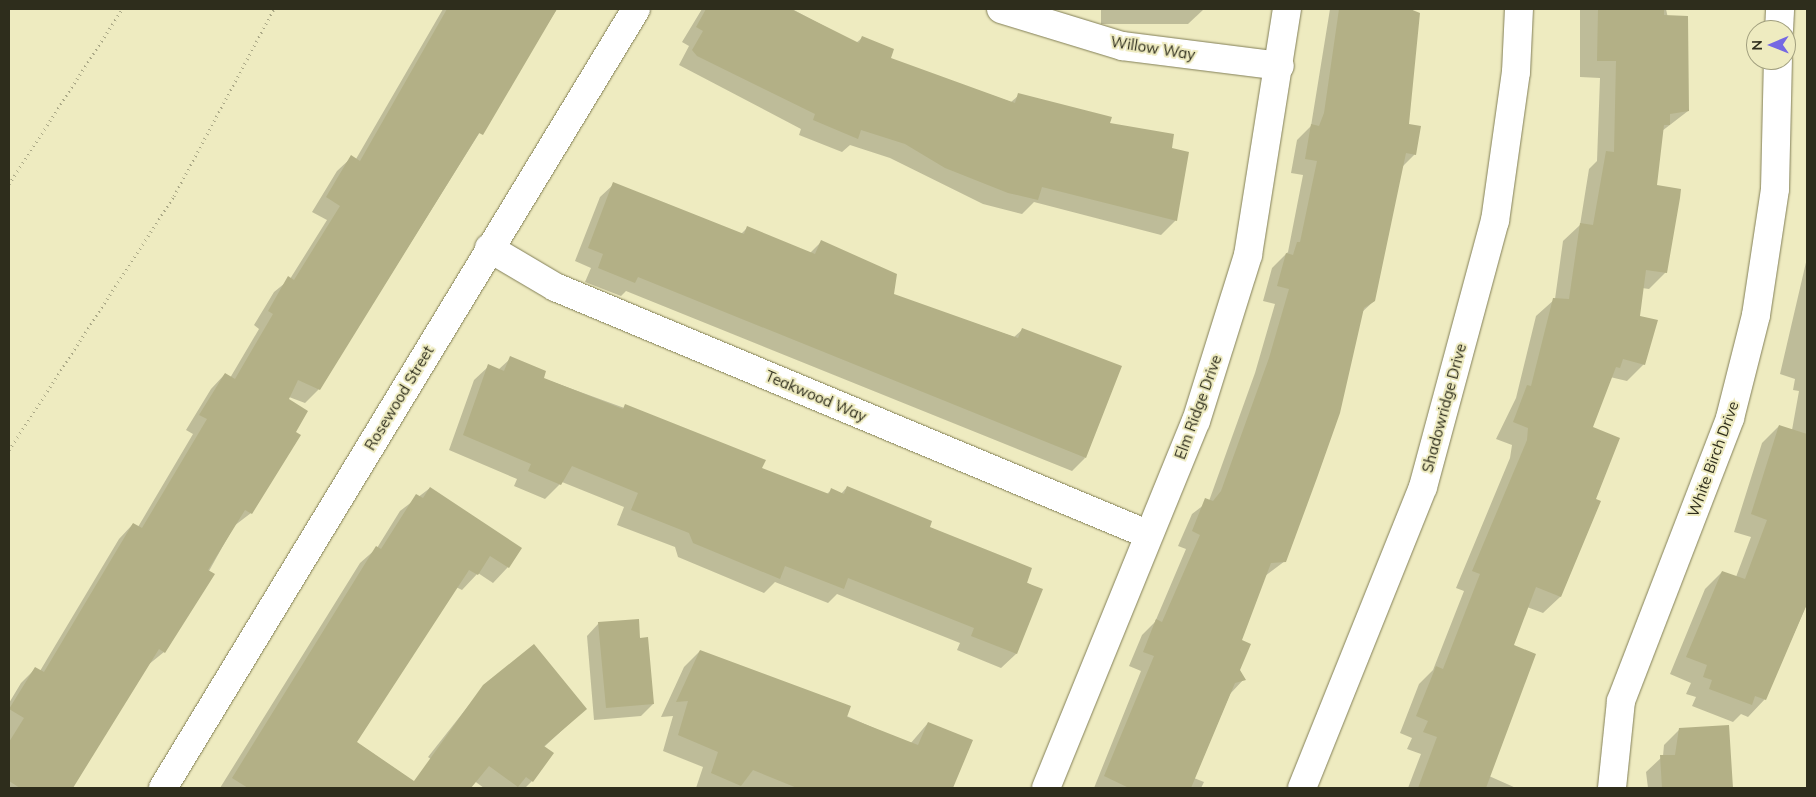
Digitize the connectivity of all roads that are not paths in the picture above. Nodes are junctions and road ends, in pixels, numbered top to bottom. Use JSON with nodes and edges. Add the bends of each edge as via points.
{"nodes":[{"id":1,"x":636,"y":9,"type":"edge"},
{"id":2,"x":1001,"y":9,"type":"edge"},
{"id":3,"x":1287,"y":9,"type":"edge"},
{"id":4,"x":1519,"y":9,"type":"edge"},
{"id":5,"x":1280,"y":66,"type":"junction"},
{"id":6,"x":1778,"y":70,"type":"edge"},
{"id":7,"x":490,"y":248,"type":"junction"},
{"id":8,"x":1147,"y":534,"type":"junction"},
{"id":9,"x":162,"y":788,"type":"edge"},
{"id":10,"x":1046,"y":788,"type":"edge"},
{"id":11,"x":1302,"y":788,"type":"edge"},
{"id":12,"x":1612,"y":788,"type":"edge"}],
"edges":[{"from":1,"to":7,"type":"street","name":"Rosewood Street"},
{"from":2,"to":5,"type":"street","name":"Willow Way","via":[[1122,46]]},
{"from":3,"to":5,"type":"street","name":"Elm Ridge Drive"},
{"from":4,"to":11,"type":"street","name":"Shadowridge Drive","via":[[1516,72],[1495,221],[1423,487]]},
{"from":5,"to":8,"type":"street","name":"Elm Ridge Drive","via":[[1248,255],[1196,421]]},
{"from":6,"to":12,"type":"street","name":"White Birch Drive","via":[[1775,189],[1756,315],[1730,418],[1621,701]]},
{"from":7,"to":8,"type":"street","name":"Teakwood Way","via":[[555,287]]},
{"from":7,"to":9,"type":"street","name":"Rosewood Street"},
{"from":8,"to":10,"type":"street","name":"Elm Ridge Drive"}]}
